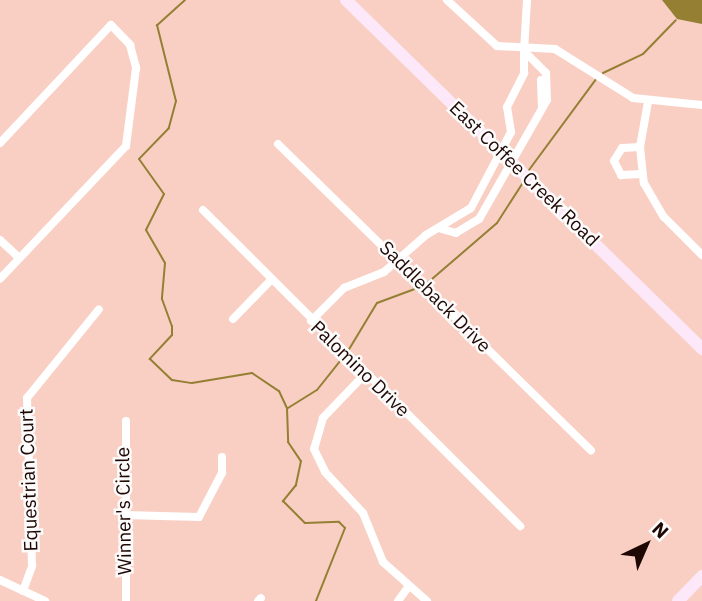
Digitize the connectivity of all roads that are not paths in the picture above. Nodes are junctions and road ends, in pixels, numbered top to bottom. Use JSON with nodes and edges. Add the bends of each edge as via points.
{"nodes":[{"id":1,"x":346,"y":0,"type":"edge"},
{"id":2,"x":447,"y":0,"type":"edge"},
{"id":3,"x":527,"y":0,"type":"edge"},
{"id":4,"x":524,"y":51,"type":"junction"},
{"id":5,"x":523,"y":79,"type":"junction"},
{"id":6,"x":544,"y":80,"type":"junction"},
{"id":7,"x":648,"y":102,"type":"junction"},
{"id":8,"x":702,"y":105,"type":"edge"},
{"id":9,"x":0,"y":143,"type":"edge"},
{"id":10,"x":278,"y":144,"type":"dead end"},
{"id":11,"x":640,"y":148,"type":"junction"},
{"id":12,"x":500,"y":150,"type":"junction"},
{"id":13,"x":510,"y":160,"type":"junction"},
{"id":14,"x":642,"y":174,"type":"junction"},
{"id":15,"x":203,"y":210,"type":"dead end"},
{"id":16,"x":442,"y":229,"type":"junction"},
{"id":17,"x":0,"y":240,"type":"edge"},
{"id":18,"x":702,"y":255,"type":"edge"},
{"id":19,"x":19,"y":258,"type":"junction"},
{"id":20,"x":397,"y":260,"type":"junction"},
{"id":21,"x":0,"y":279,"type":"edge"},
{"id":22,"x":270,"y":281,"type":"junction"},
{"id":23,"x":99,"y":309,"type":"dead end"},
{"id":24,"x":233,"y":319,"type":"dead end"},
{"id":25,"x":311,"y":321,"type":"junction"},
{"id":26,"x":702,"y":349,"type":"edge"},
{"id":27,"x":365,"y":374,"type":"junction"},
{"id":28,"x":126,"y":421,"type":"dead end"},
{"id":29,"x":592,"y":451,"type":"dead end"},
{"id":30,"x":222,"y":457,"type":"dead end"},
{"id":31,"x":124,"y":514,"type":"junction"},
{"id":32,"x":520,"y":526,"type":"dead end"},
{"id":33,"x":702,"y":576,"type":"edge"},
{"id":34,"x":0,"y":580,"type":"edge"},
{"id":35,"x":409,"y":586,"type":"junction"},
{"id":36,"x":23,"y":591,"type":"junction"},
{"id":37,"x":45,"y":601,"type":"edge"},
{"id":38,"x":126,"y":601,"type":"edge"},
{"id":39,"x":398,"y":601,"type":"edge"},
{"id":40,"x":427,"y":601,"type":"edge"},
{"id":41,"x":678,"y":601,"type":"edge"}],
"edges":[{"from":1,"to":12,"type":"street","name":"East Coffee Creek Road"},
{"from":2,"to":4,"type":"street","via":[[498,46]]},
{"from":3,"to":4,"type":"street"},
{"from":4,"to":5,"type":"street"},
{"from":4,"to":6,"type":"street","via":[[542,65]]},
{"from":4,"to":7,"type":"street","via":[[570,54],[614,89]]},
{"from":5,"to":6,"type":"street"},
{"from":5,"to":12,"type":"street","via":[[509,100],[513,126]]},
{"from":6,"to":13,"type":"street","via":[[541,107]]},
{"from":7,"to":8,"type":"street"},
{"from":7,"to":11,"type":"street"},
{"from":9,"to":19,"type":"street","via":[[111,26],[136,60],[126,146]]},
{"from":10,"to":20,"type":"street","name":"Saddleback Drive"},
{"from":11,"to":14,"type":"street"},
{"from":11,"to":14,"type":"street","via":[[622,148],[614,161],[621,175]]},
{"from":12,"to":13,"type":"street","name":"East Coffee Creek Road"},
{"from":12,"to":16,"type":"street","via":[[471,208]]},
{"from":13,"to":16,"type":"street","via":[[479,219],[456,233]]},
{"from":13,"to":26,"type":"street","name":"East Coffee Creek Road"},
{"from":14,"to":18,"type":"street","via":[[658,209]]},
{"from":15,"to":22,"type":"street","name":"Palomino Drive"},
{"from":16,"to":20,"type":"street","via":[[426,234]]},
{"from":17,"to":19,"type":"street"},
{"from":19,"to":21,"type":"street"},
{"from":20,"to":25,"type":"street","via":[[344,288]]},
{"from":20,"to":29,"type":"street","name":"Saddleback Drive"},
{"from":22,"to":24,"type":"street"},
{"from":22,"to":25,"type":"street","name":"Palomino Drive"},
{"from":23,"to":36,"type":"street","name":"Equestrian Court","via":[[27,398],[32,566]]},
{"from":25,"to":27,"type":"street","name":"Palomino Drive"},
{"from":27,"to":32,"type":"street","name":"Palomino Drive"},
{"from":27,"to":35,"type":"street","via":[[323,418],[314,449],[325,472],[363,513],[383,562]]},
{"from":28,"to":31,"type":"street","name":"Winner's Circle"},
{"from":30,"to":31,"type":"street","via":[[222,473],[199,517]]},
{"from":31,"to":38,"type":"street","name":"Winner's Circle"},
{"from":33,"to":41,"type":"street"},
{"from":34,"to":36,"type":"street"},
{"from":35,"to":39,"type":"street"},
{"from":35,"to":40,"type":"street"},
{"from":36,"to":37,"type":"street"}]}
